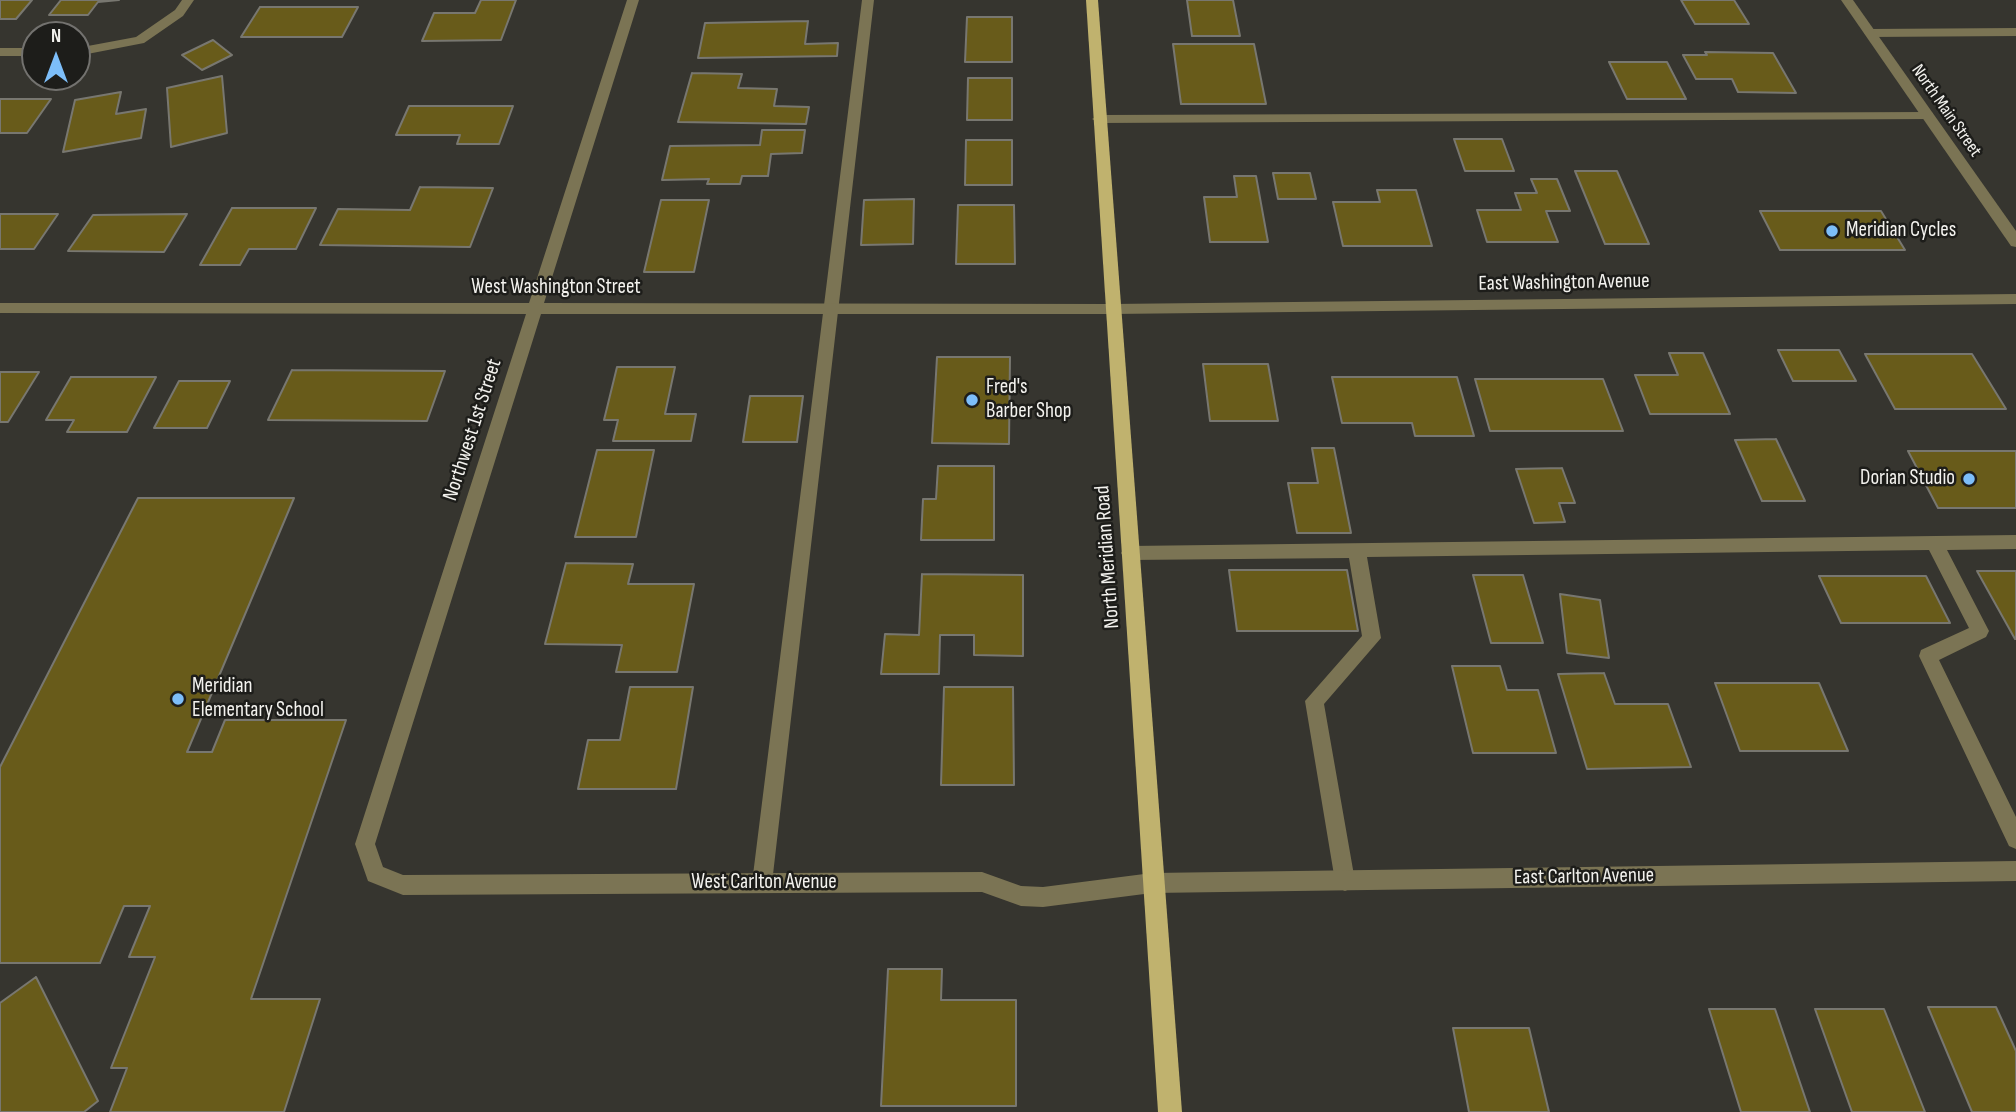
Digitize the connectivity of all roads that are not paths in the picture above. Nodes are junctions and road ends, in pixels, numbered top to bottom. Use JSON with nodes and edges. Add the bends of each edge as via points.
{"nodes":[{"id":1,"x":188,"y":0,"type":"edge"},
{"id":2,"x":634,"y":0,"type":"edge"},
{"id":3,"x":868,"y":0,"type":"edge"},
{"id":4,"x":1092,"y":0,"type":"edge"},
{"id":5,"x":1847,"y":0,"type":"edge"},
{"id":6,"x":2016,"y":32,"type":"edge"},
{"id":7,"x":1870,"y":33,"type":"junction"},
{"id":8,"x":91,"y":49,"type":"edge"},
{"id":9,"x":0,"y":52,"type":"edge"},
{"id":10,"x":21,"y":52,"type":"edge"},
{"id":11,"x":1928,"y":116,"type":"junction"},
{"id":12,"x":1099,"y":119,"type":"junction"},
{"id":13,"x":2016,"y":242,"type":"edge"},
{"id":14,"x":2016,"y":299,"type":"edge"},
{"id":15,"x":0,"y":308,"type":"edge"},
{"id":16,"x":535,"y":309,"type":"junction"},
{"id":17,"x":830,"y":309,"type":"junction"},
{"id":18,"x":1112,"y":309,"type":"junction"},
{"id":19,"x":2016,"y":542,"type":"edge"},
{"id":20,"x":1934,"y":543,"type":"junction"},
{"id":21,"x":1357,"y":551,"type":"junction"},
{"id":22,"x":1130,"y":553,"type":"junction"},
{"id":23,"x":2016,"y":839,"type":"edge"},
{"id":24,"x":2016,"y":871,"type":"edge"},
{"id":25,"x":375,"y":874,"type":"joint"},
{"id":26,"x":1345,"y":881,"type":"junction"},
{"id":27,"x":762,"y":883,"type":"junction"},
{"id":28,"x":1152,"y":883,"type":"junction"},
{"id":29,"x":1170,"y":1112,"type":"edge"}],
"edges":[{"from":1,"to":8,"type":"street","via":[[179,13],[140,40]]},
{"from":2,"to":16,"type":"street","name":"Northwest 1st Street"},
{"from":3,"to":17,"type":"street"},
{"from":4,"to":12,"type":"main road","name":"North Meridian Road"},
{"from":5,"to":7,"type":"street","name":"North Main Street"},
{"from":6,"to":7,"type":"street"},
{"from":7,"to":11,"type":"street","name":"North Main Street"},
{"from":9,"to":10,"type":"street"},
{"from":11,"to":12,"type":"street"},
{"from":11,"to":13,"type":"street","name":"North Main Street"},
{"from":12,"to":18,"type":"main road","name":"North Meridian Road"},
{"from":14,"to":18,"type":"street","name":"East Washington Avenue"},
{"from":15,"to":16,"type":"street","name":"West Washington Street"},
{"from":16,"to":17,"type":"street","name":"West Washington Street"},
{"from":16,"to":25,"type":"street","name":"Northwest 1st Street","via":[[365,844]]},
{"from":17,"to":18,"type":"street","name":"West Washington Street"},
{"from":17,"to":27,"type":"street"},
{"from":18,"to":22,"type":"main road","name":"North Meridian Road"},
{"from":19,"to":20,"type":"street"},
{"from":20,"to":21,"type":"street"},
{"from":20,"to":23,"type":"street","via":[[1980,631],[1928,656]]},
{"from":21,"to":22,"type":"street"},
{"from":21,"to":26,"type":"street","via":[[1372,638],[1314,701]]},
{"from":22,"to":28,"type":"main road","name":"North Meridian Road"},
{"from":24,"to":26,"type":"street","name":"East Carlton Avenue"},
{"from":25,"to":27,"type":"street","name":"West Carlton Avenue","via":[[403,885]]},
{"from":26,"to":28,"type":"street","name":"East Carlton Avenue"},
{"from":27,"to":28,"type":"street","name":"West Carlton Avenue","via":[[982,883],[1021,896],[1043,897]]},
{"from":28,"to":29,"type":"main road","name":"North Meridian Road"}]}
